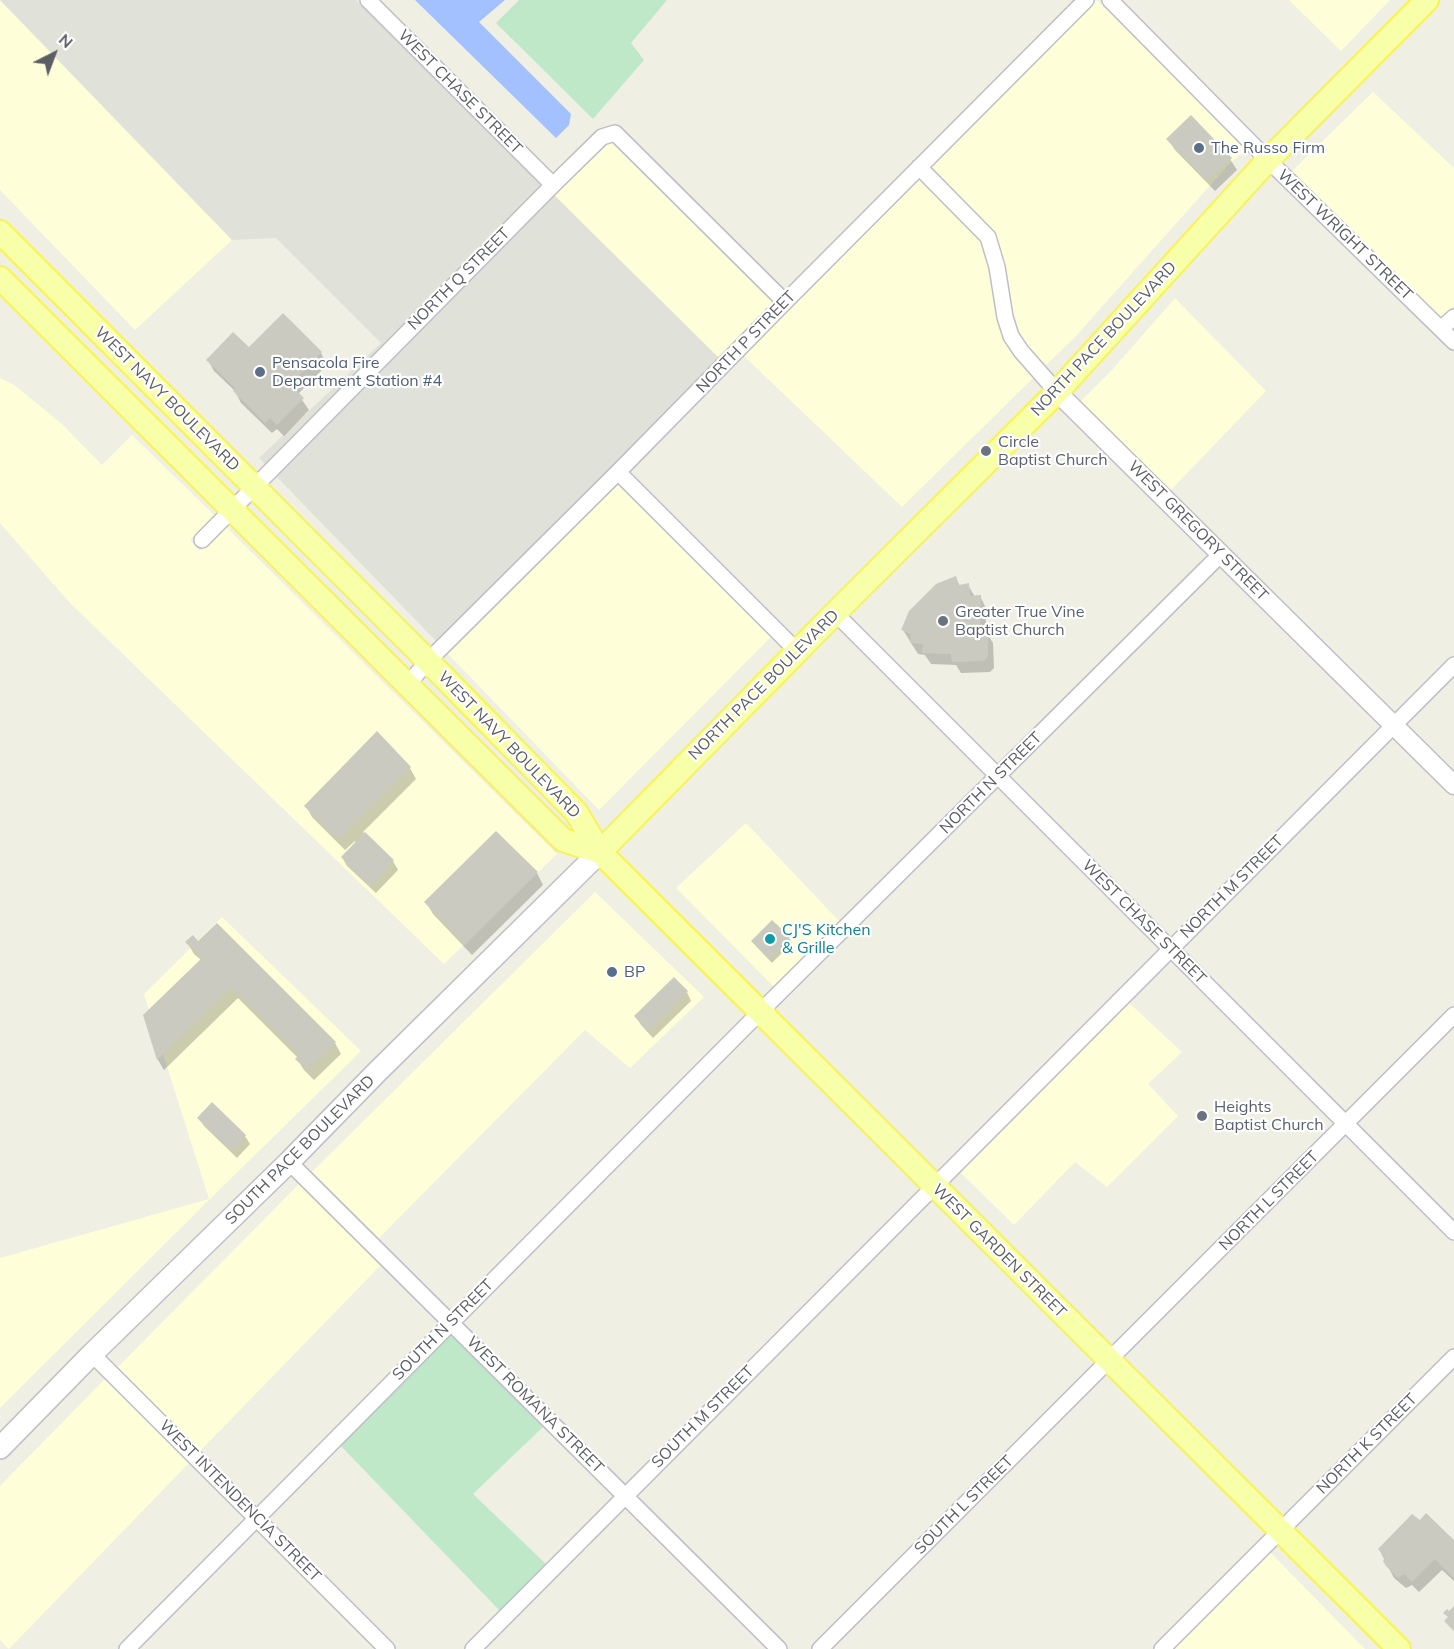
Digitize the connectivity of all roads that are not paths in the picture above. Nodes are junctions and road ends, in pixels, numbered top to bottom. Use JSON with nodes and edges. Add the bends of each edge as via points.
{"nodes":[{"id":1,"x":368,"y":0,"type":"edge"},
{"id":2,"x":1086,"y":0,"type":"edge"},
{"id":3,"x":1110,"y":0,"type":"edge"},
{"id":4,"x":1426,"y":0,"type":"edge"},
{"id":5,"x":1268,"y":160,"type":"junction"},
{"id":6,"x":920,"y":167,"type":"junction"},
{"id":7,"x":553,"y":185,"type":"junction"},
{"id":8,"x":0,"y":231,"type":"edge"},
{"id":9,"x":0,"y":278,"type":"edge"},
{"id":10,"x":785,"y":302,"type":"junction"},
{"id":11,"x":1454,"y":316,"type":"edge"},
{"id":12,"x":1441,"y":329,"type":"junction"},
{"id":13,"x":1454,"y":342,"type":"edge"},
{"id":14,"x":1058,"y":392,"type":"junction"},
{"id":15,"x":618,"y":472,"type":"junction"},
{"id":16,"x":254,"y":486,"type":"junction"},
{"id":17,"x":232,"y":510,"type":"junction"},
{"id":18,"x":201,"y":540,"type":"dead end"},
{"id":19,"x":1221,"y":554,"type":"junction"},
{"id":20,"x":835,"y":613,"type":"junction"},
{"id":21,"x":797,"y":651,"type":"junction"},
{"id":22,"x":428,"y":661,"type":"junction"},
{"id":23,"x":1454,"y":665,"type":"edge"},
{"id":24,"x":407,"y":684,"type":"junction"},
{"id":25,"x":1394,"y":725,"type":"junction"},
{"id":26,"x":998,"y":776,"type":"junction"},
{"id":27,"x":1454,"y":785,"type":"edge"},
{"id":28,"x":600,"y":852,"type":"junction"},
{"id":29,"x":1171,"y":948,"type":"junction"},
{"id":30,"x":760,"y":1012,"type":"junction"},
{"id":31,"x":1454,"y":1016,"type":"edge"},
{"id":32,"x":1346,"y":1123,"type":"junction"},
{"id":33,"x":289,"y":1162,"type":"junction"},
{"id":34,"x":934,"y":1185,"type":"junction"},
{"id":35,"x":1454,"y":1232,"type":"edge"},
{"id":36,"x":452,"y":1322,"type":"junction"},
{"id":37,"x":92,"y":1354,"type":"junction"},
{"id":38,"x":1454,"y":1357,"type":"edge"},
{"id":39,"x":1109,"y":1360,"type":"junction"},
{"id":40,"x":0,"y":1448,"type":"edge"},
{"id":41,"x":626,"y":1495,"type":"junction"},
{"id":42,"x":256,"y":1518,"type":"junction"},
{"id":43,"x":1280,"y":1531,"type":"junction"},
{"id":44,"x":127,"y":1649,"type":"edge"},
{"id":45,"x":387,"y":1649,"type":"edge"},
{"id":46,"x":473,"y":1649,"type":"edge"},
{"id":47,"x":779,"y":1649,"type":"edge"},
{"id":48,"x":820,"y":1649,"type":"edge"},
{"id":49,"x":1162,"y":1649,"type":"edge"},
{"id":50,"x":1399,"y":1649,"type":"edge"}],
"edges":[{"from":1,"to":7,"type":"street","name":"WEST CHASE STREET"},
{"from":2,"to":6,"type":"street","name":"NORTH P STREET"},
{"from":3,"to":5,"type":"street","name":"WEST WRIGHT STREET"},
{"from":4,"to":5,"type":"main road","name":"NORTH PACE BOULEVARD"},
{"from":5,"to":12,"type":"street","name":"WEST WRIGHT STREET"},
{"from":5,"to":14,"type":"main road","name":"NORTH PACE BOULEVARD"},
{"from":6,"to":10,"type":"street","name":"NORTH P STREET"},
{"from":6,"to":14,"type":"street","name":"WEST GREGORY STREET","via":[[988,237],[1011,336]]},
{"from":7,"to":10,"type":"street","name":"NORTH Q STREET","via":[[602,137],[615,133]]},
{"from":7,"to":16,"type":"street","name":"NORTH Q STREET"},
{"from":8,"to":16,"type":"main road","name":"WEST NAVY BOULEVARD"},
{"from":9,"to":17,"type":"main road","name":"WEST NAVY BOULEVARD"},
{"from":10,"to":15,"type":"street","name":"NORTH P STREET"},
{"from":11,"to":12,"type":"street"},
{"from":12,"to":13,"type":"street","name":"WEST WRIGHT STREET"},
{"from":14,"to":19,"type":"street","name":"WEST GREGORY STREET"},
{"from":14,"to":20,"type":"main road","name":"NORTH PACE BOULEVARD"},
{"from":15,"to":21,"type":"street"},
{"from":15,"to":22,"type":"street","name":"NORTH P STREET"},
{"from":16,"to":17,"type":"street","name":"NORTH Q STREET"},
{"from":16,"to":22,"type":"main road","name":"WEST NAVY BOULEVARD"},
{"from":17,"to":18,"type":"street","name":"NORTH Q STREET"},
{"from":17,"to":24,"type":"main road","name":"WEST NAVY BOULEVARD"},
{"from":19,"to":25,"type":"street","name":"WEST GREGORY STREET"},
{"from":19,"to":26,"type":"street","name":"NORTH N STREET"},
{"from":20,"to":21,"type":"main road","name":"NORTH PACE BOULEVARD"},
{"from":20,"to":26,"type":"street","name":"WEST CHASE STREET"},
{"from":21,"to":28,"type":"main road","name":"NORTH PACE BOULEVARD"},
{"from":22,"to":24,"type":"street","name":"NORTH P STREET"},
{"from":22,"to":28,"type":"main road","name":"WEST NAVY BOULEVARD","via":[[576,812]]},
{"from":23,"to":25,"type":"street","name":"NORTH M STREET"},
{"from":24,"to":28,"type":"main road","name":"WEST NAVY BOULEVARD","via":[[563,840]]},
{"from":25,"to":27,"type":"street","name":"WEST GREGORY STREET"},
{"from":25,"to":29,"type":"street","name":"NORTH M STREET"},
{"from":26,"to":29,"type":"street","name":"WEST CHASE STREET"},
{"from":26,"to":30,"type":"street","name":"NORTH N STREET"},
{"from":28,"to":30,"type":"main road","name":"WEST GARDEN STREET"},
{"from":28,"to":33,"type":"main road","name":"SOUTH PACE BOULEVARD"},
{"from":29,"to":32,"type":"street","name":"WEST CHASE STREET"},
{"from":29,"to":34,"type":"street","name":"NORTH M STREET"},
{"from":30,"to":34,"type":"main road","name":"WEST GARDEN STREET"},
{"from":30,"to":36,"type":"street","name":"SOUTH N STREET"},
{"from":31,"to":32,"type":"street","name":"NORTH L STREET"},
{"from":32,"to":35,"type":"street","name":"WEST CHASE STREET"},
{"from":32,"to":39,"type":"street","name":"NORTH L STREET"},
{"from":33,"to":36,"type":"street","name":"WEST ROMANA STREET"},
{"from":33,"to":37,"type":"main road","name":"SOUTH PACE BOULEVARD"},
{"from":34,"to":39,"type":"main road","name":"WEST GARDEN STREET"},
{"from":34,"to":41,"type":"street","name":"SOUTH M STREET"},
{"from":36,"to":41,"type":"street","name":"WEST ROMANA STREET"},
{"from":36,"to":42,"type":"street","name":"SOUTH N STREET"},
{"from":37,"to":40,"type":"main road","name":"SOUTH PACE BOULEVARD"},
{"from":37,"to":42,"type":"street","name":"WEST INTENDENCIA STREET"},
{"from":38,"to":43,"type":"street","name":"NORTH K STREET"},
{"from":39,"to":43,"type":"main road","name":"WEST GARDEN STREET"},
{"from":39,"to":48,"type":"street","name":"SOUTH L STREET"},
{"from":41,"to":46,"type":"street","name":"SOUTH M STREET"},
{"from":41,"to":47,"type":"street","name":"WEST ROMANA STREET"},
{"from":42,"to":44,"type":"street","name":"SOUTH N STREET"},
{"from":42,"to":45,"type":"street","name":"WEST INTENDENCIA STREET"},
{"from":43,"to":49,"type":"street","name":"NORTH K STREET"},
{"from":43,"to":50,"type":"main road","name":"WEST GARDEN STREET"}]}
